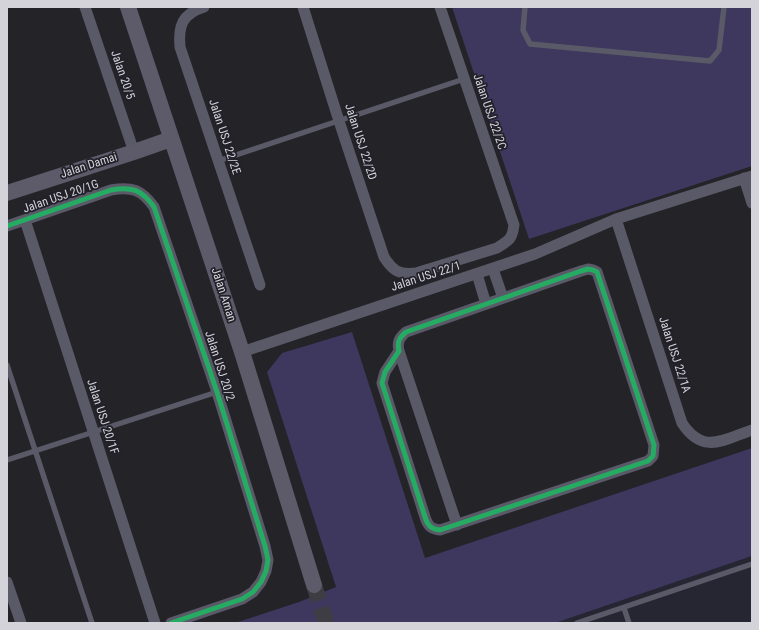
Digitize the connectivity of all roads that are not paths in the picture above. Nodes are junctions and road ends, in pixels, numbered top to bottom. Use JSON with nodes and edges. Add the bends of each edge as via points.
{"nodes":[{"id":1,"x":85,"y":7,"type":"edge"},
{"id":2,"x":128,"y":7,"type":"edge"},
{"id":3,"x":204,"y":7,"type":"edge"},
{"id":4,"x":303,"y":7,"type":"edge"},
{"id":5,"x":440,"y":7,"type":"edge"},
{"id":6,"x":525,"y":7,"type":"edge"},
{"id":7,"x":724,"y":7,"type":"edge"},
{"id":8,"x":464,"y":79,"type":"junction"},
{"id":9,"x":339,"y":121,"type":"junction"},
{"id":10,"x":171,"y":139,"type":"junction"},
{"id":11,"x":134,"y":152,"type":"junction"},
{"id":12,"x":218,"y":161,"type":"junction"},
{"id":13,"x":748,"y":177,"type":"edge"},
{"id":14,"x":122,"y":188,"type":"joint"},
{"id":15,"x":8,"y":190,"type":"edge"},
{"id":16,"x":752,"y":203,"type":"edge"},
{"id":17,"x":616,"y":219,"type":"junction"},
{"id":18,"x":24,"y":220,"type":"junction"},
{"id":19,"x":7,"y":226,"type":"edge"},
{"id":20,"x":493,"y":269,"type":"junction"},
{"id":21,"x":405,"y":274,"type":"joint"},
{"id":22,"x":477,"y":274,"type":"junction"},
{"id":23,"x":260,"y":285,"type":"dead end"},
{"id":24,"x":503,"y":298,"type":"junction"},
{"id":25,"x":486,"y":304,"type":"junction"},
{"id":26,"x":399,"y":351,"type":"junction"},
{"id":27,"x":242,"y":352,"type":"junction"},
{"id":28,"x":7,"y":365,"type":"edge"},
{"id":29,"x":217,"y":392,"type":"junction"},
{"id":30,"x":752,"y":430,"type":"edge"},
{"id":31,"x":93,"y":432,"type":"junction"},
{"id":32,"x":35,"y":451,"type":"junction"},
{"id":33,"x":7,"y":460,"type":"edge"},
{"id":34,"x":457,"y":525,"type":"junction"},
{"id":35,"x":752,"y":564,"type":"edge"},
{"id":36,"x":7,"y":582,"type":"edge"},
{"id":37,"x":314,"y":585,"type":"tunnel mouth"},
{"id":38,"x":624,"y":608,"type":"junction"},
{"id":39,"x":20,"y":623,"type":"edge"},
{"id":40,"x":92,"y":623,"type":"edge"},
{"id":41,"x":155,"y":623,"type":"edge"},
{"id":42,"x":171,"y":623,"type":"edge"},
{"id":43,"x":577,"y":623,"type":"edge"},
{"id":44,"x":628,"y":623,"type":"edge"}],
"edges":[{"from":1,"to":11,"type":"street","name":"Jalan 20/5"},
{"from":2,"to":10,"type":"street","name":"Jalan Aman"},
{"from":3,"to":12,"type":"street","name":"Jalan USJ 22/2E","via":[[188,15],[182,24],[179,34],[180,47]]},
{"from":4,"to":9,"type":"street","name":"Jalan USJ 22/2D"},
{"from":5,"to":8,"type":"street","name":"Jalan USJ 22/2C"},
{"from":6,"to":7,"type":"lane","via":[[523,30],[530,44],[710,61],[720,50]]},
{"from":8,"to":9,"type":"lane"},
{"from":8,"to":21,"type":"street","name":"Jalan USJ 22/2C","via":[[514,225],[513,236],[497,248],[416,273]]},
{"from":9,"to":12,"type":"lane"},
{"from":9,"to":21,"type":"street","name":"Jalan USJ 22/2D","via":[[384,257],[390,266]]},
{"from":10,"to":11,"type":"street","name":"Jalan Damai"},
{"from":10,"to":27,"type":"street","name":"Jalan Aman"},
{"from":11,"to":15,"type":"street","name":"Jalan Damai"},
{"from":12,"to":23,"type":"street","name":"Jalan USJ 22/2E"},
{"from":13,"to":16,"type":"street"},
{"from":13,"to":17,"type":"street","name":"Jalan USJ 22/1"},
{"from":14,"to":18,"type":"street","name":"Jalan USJ 20/1G"},
{"from":14,"to":29,"type":"street","name":"Jalan USJ 20/2","via":[[140,192],[154,207]]},
{"from":17,"to":20,"type":"street","name":"Jalan USJ 22/1","via":[[556,246]]},
{"from":17,"to":30,"type":"street","name":"Jalan USJ 22/1A","via":[[682,423],[688,432],[703,442],[722,440]]},
{"from":18,"to":19,"type":"street","name":"Jalan USJ 20/1G"},
{"from":18,"to":31,"type":"street","name":"Jalan USJ 20/1F"},
{"from":20,"to":22,"type":"street","name":"Jalan USJ 22/1"},
{"from":20,"to":24,"type":"street"},
{"from":22,"to":25,"type":"street"},
{"from":22,"to":27,"type":"street","name":"Jalan USJ 22/1"},
{"from":24,"to":25,"type":"street"},
{"from":24,"to":34,"type":"street","via":[[581,271],[598,272],[654,445],[653,456],[648,462]]},
{"from":25,"to":26,"type":"street","via":[[406,332],[399,340]]},
{"from":26,"to":34,"type":"street"},
{"from":26,"to":34,"type":"street","via":[[385,372],[382,383],[428,526],[440,530]]},
{"from":27,"to":37,"type":"street","name":"Jalan Aman"},
{"from":28,"to":32,"type":"lane"},
{"from":29,"to":31,"type":"lane"},
{"from":29,"to":42,"type":"street","name":"Jalan USJ 20/2","via":[[265,546],[268,560],[266,571],[253,592],[242,599]]},
{"from":31,"to":32,"type":"lane"},
{"from":31,"to":41,"type":"street","name":"Jalan USJ 20/1F"},
{"from":32,"to":33,"type":"lane"},
{"from":32,"to":40,"type":"lane"},
{"from":35,"to":38,"type":"lane"},
{"from":36,"to":39,"type":"street"},
{"from":38,"to":43,"type":"lane"},
{"from":38,"to":44,"type":"lane"}]}
